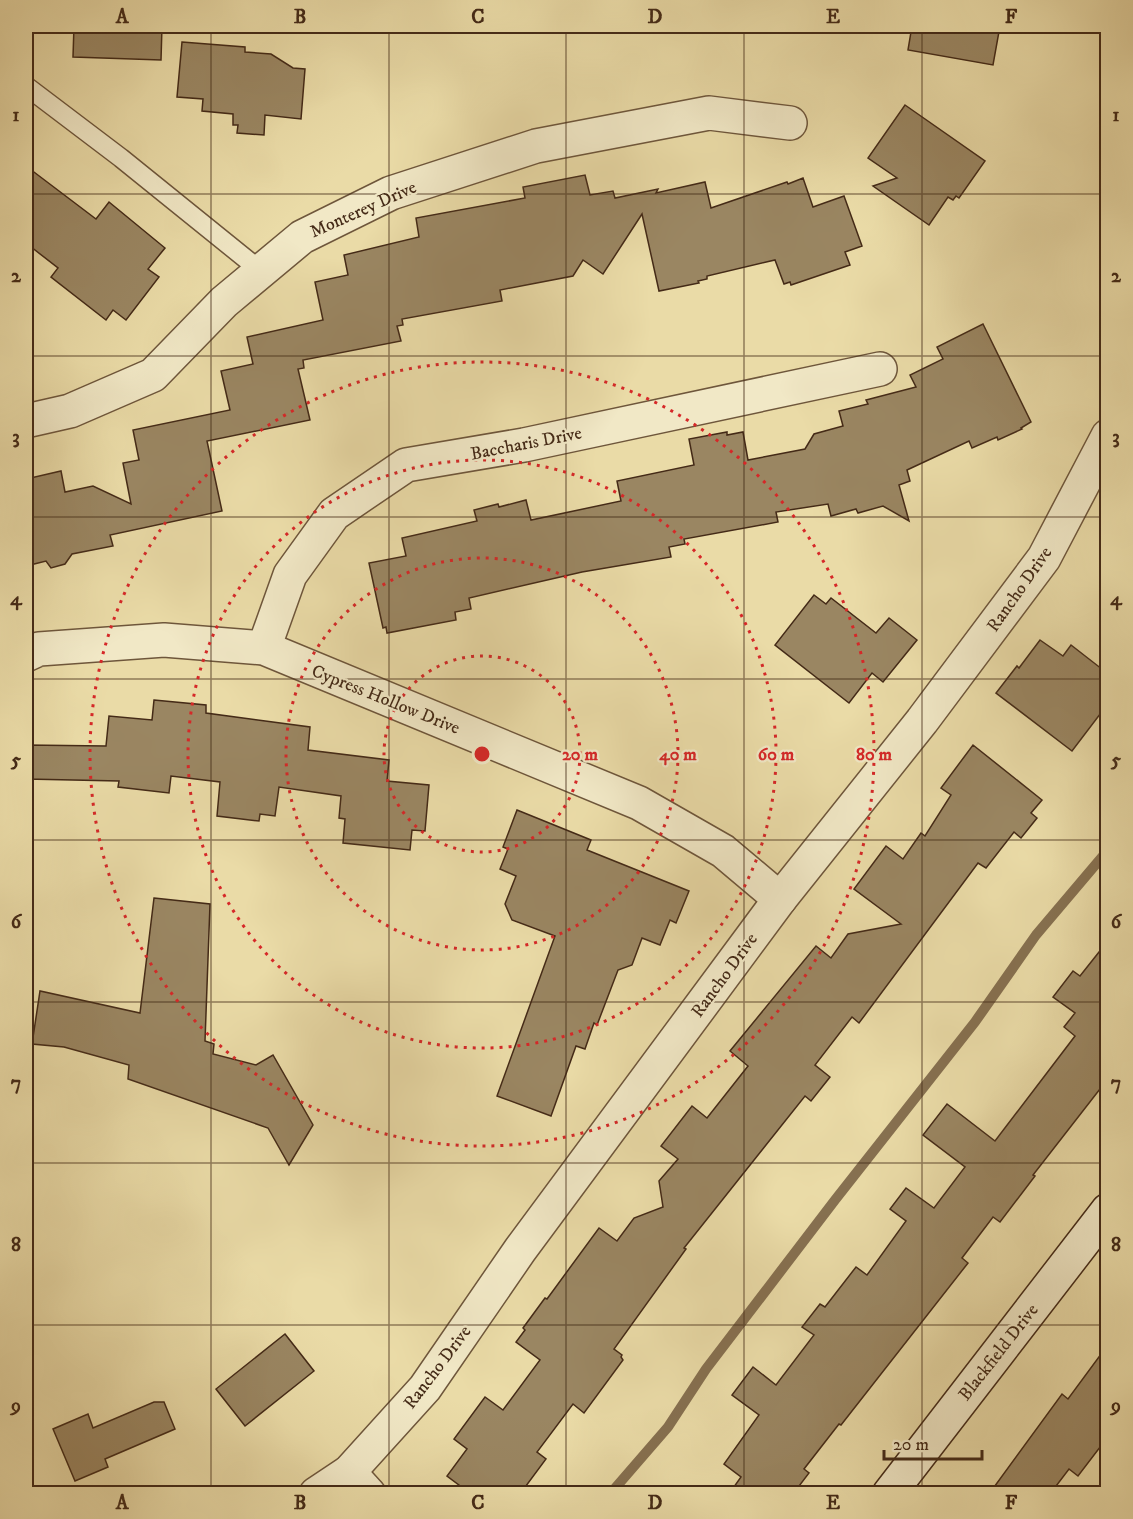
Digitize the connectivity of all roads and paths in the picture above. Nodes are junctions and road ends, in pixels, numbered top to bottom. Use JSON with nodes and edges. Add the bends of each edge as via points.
{"nodes":[{"id":1,"x":26,"y":86,"type":"edge"},
{"id":2,"x":790,"y":123,"type":"dead end"},
{"id":3,"x":261,"y":271,"type":"junction"},
{"id":4,"x":880,"y":369,"type":"dead end"},
{"id":5,"x":26,"y":421,"type":"edge"},
{"id":6,"x":1107,"y":436,"type":"edge"},
{"id":7,"x":264,"y":648,"type":"junction"},
{"id":8,"x":26,"y":656,"type":"edge"},
{"id":9,"x":780,"y":899,"type":"junction"},
{"id":10,"x":1107,"y":1210,"type":"edge"},
{"id":11,"x":359,"y":1483,"type":"edge"},
{"id":12,"x":316,"y":1494,"type":"edge"},
{"id":13,"x":889,"y":1494,"type":"edge"}],
"edges":[{"from":1,"to":3,"type":"lane"},
{"from":2,"to":3,"type":"street","name":"Monterey Drive","via":[[709,113],[536,146],[392,193],[302,237]]},
{"from":3,"to":5,"type":"street","name":"Monterey Drive","via":[[224,302],[153,375],[70,411]]},
{"from":4,"to":7,"type":"street","name":"Baccharis Drive","via":[[524,445],[406,465],[334,514],[290,575]]},
{"from":6,"to":9,"type":"street","name":"Rancho Drive","via":[[1044,558],[922,721]]},
{"from":7,"to":8,"type":"street","name":"Cypress Hollow Drive","via":[[164,640],[39,649]]},
{"from":7,"to":9,"type":"street","name":"Cypress Hollow Drive","via":[[639,803],[723,851]]},
{"from":9,"to":11,"type":"street","name":"Rancho Drive","via":[[520,1250]]},
{"from":10,"to":13,"type":"street","name":"Blackfield Drive"},
{"from":11,"to":12,"type":"street","name":"Rancho Drive"}]}
